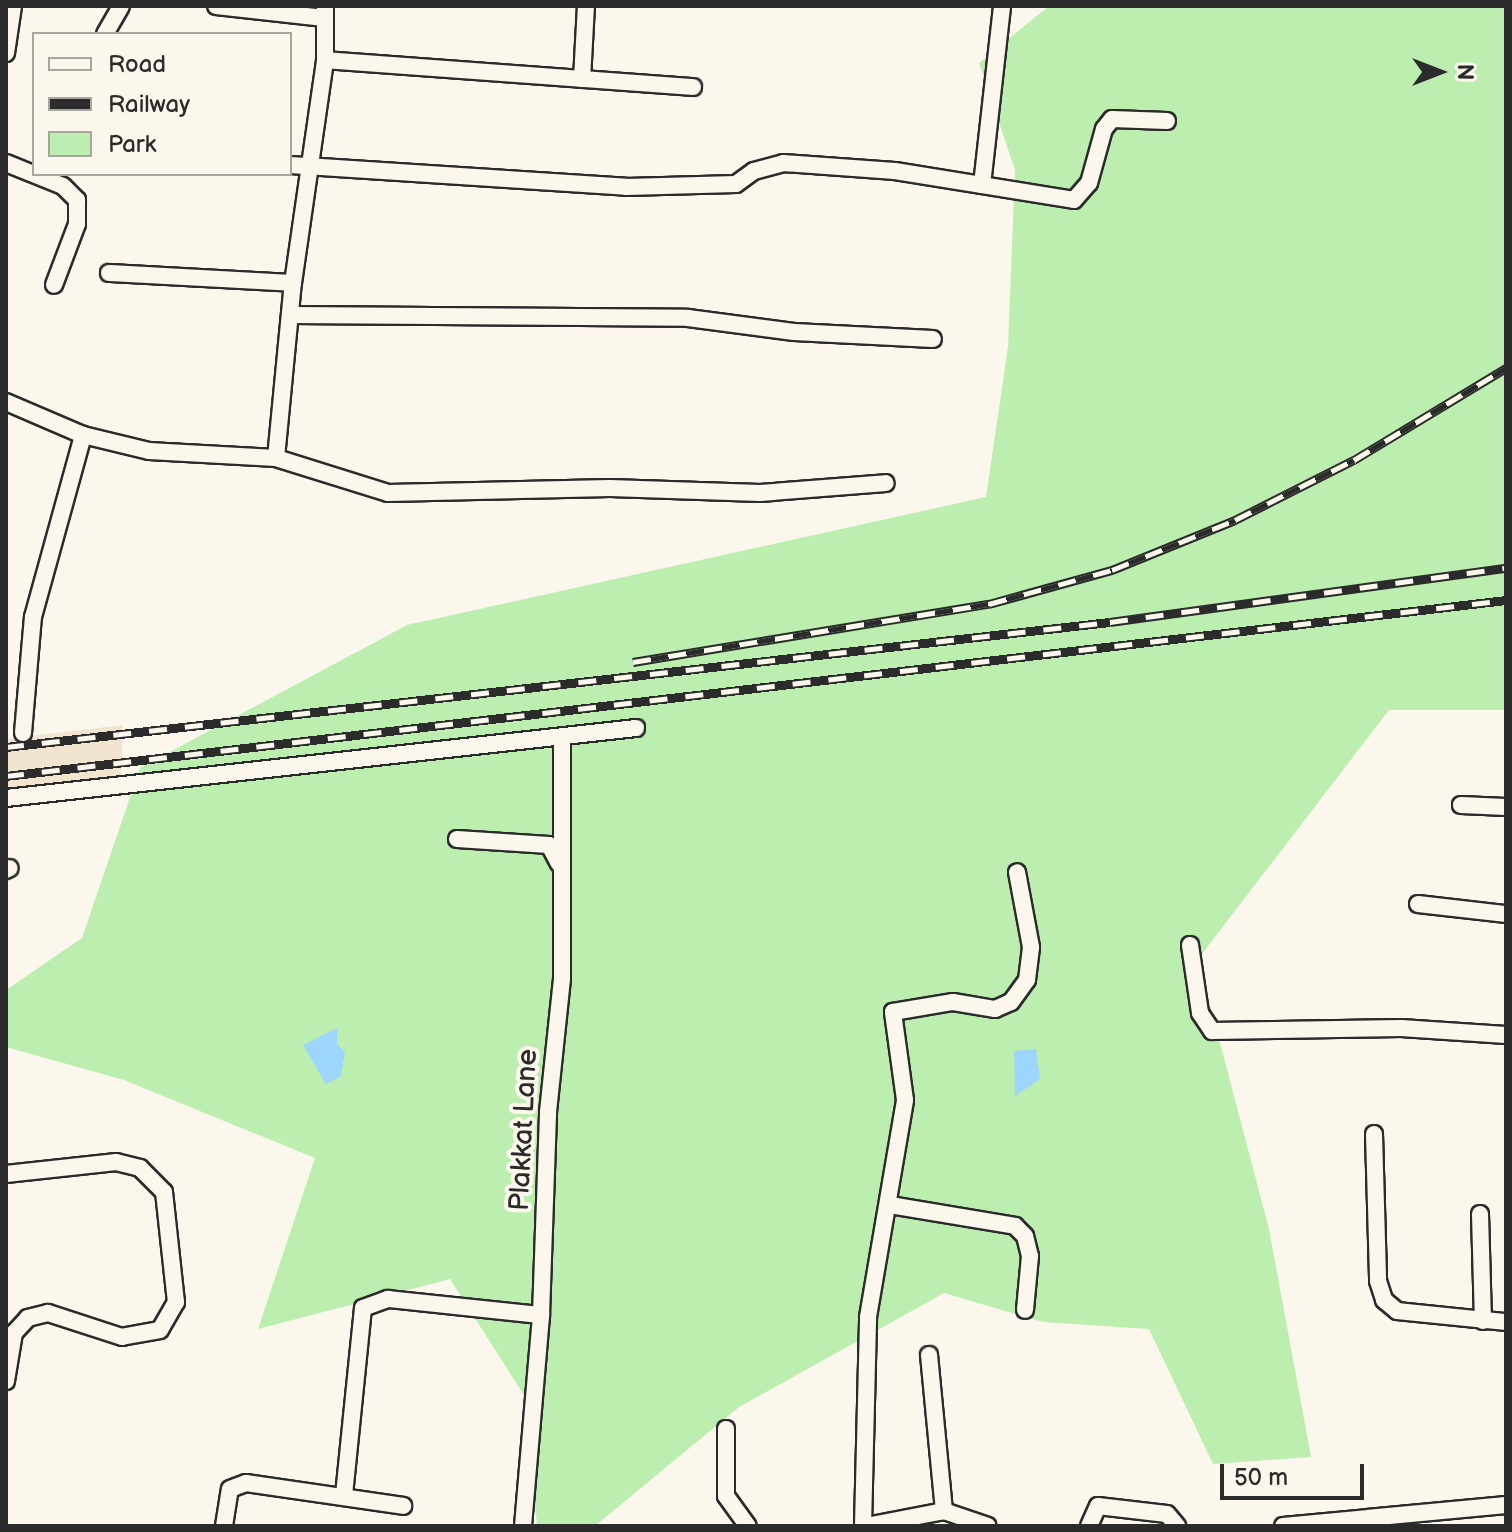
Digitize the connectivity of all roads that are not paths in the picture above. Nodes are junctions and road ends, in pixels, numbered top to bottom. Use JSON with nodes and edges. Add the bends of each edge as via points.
{"nodes":[{"id":1,"x":13,"y":6,"type":"edge"},
{"id":2,"x":121,"y":6,"type":"edge"},
{"id":3,"x":216,"y":6,"type":"edge"},
{"id":4,"x":586,"y":6,"type":"edge"},
{"id":5,"x":1002,"y":6,"type":"edge"},
{"id":6,"x":324,"y":12,"type":"edge"},
{"id":7,"x":106,"y":32,"type":"edge"},
{"id":8,"x":6,"y":53,"type":"edge"},
{"id":9,"x":325,"y":60,"type":"junction"},
{"id":10,"x":582,"y":79,"type":"junction"},
{"id":11,"x":693,"y":87,"type":"dead end"},
{"id":12,"x":1167,"y":121,"type":"dead end"},
{"id":13,"x":6,"y":163,"type":"edge"},
{"id":14,"x":292,"y":165,"type":"edge"},
{"id":15,"x":309,"y":166,"type":"junction"},
{"id":16,"x":32,"y":175,"type":"edge"},
{"id":17,"x":34,"y":176,"type":"edge"},
{"id":18,"x":73,"y":176,"type":"edge"},
{"id":19,"x":982,"y":185,"type":"junction"},
{"id":20,"x":69,"y":192,"type":"junction"},
{"id":21,"x":109,"y":273,"type":"dead end"},
{"id":22,"x":293,"y":283,"type":"junction"},
{"id":23,"x":54,"y":285,"type":"dead end"},
{"id":24,"x":290,"y":315,"type":"junction"},
{"id":25,"x":933,"y":339,"type":"dead end"},
{"id":26,"x":6,"y":402,"type":"edge"},
{"id":27,"x":83,"y":435,"type":"junction"},
{"id":28,"x":276,"y":458,"type":"junction"},
{"id":29,"x":886,"y":483,"type":"dead end"},
{"id":30,"x":636,"y":728,"type":"dead end"},
{"id":31,"x":23,"y":733,"type":"dead end"},
{"id":32,"x":562,"y":737,"type":"junction"},
{"id":33,"x":6,"y":798,"type":"edge"},
{"id":34,"x":1461,"y":805,"type":"dead end"},
{"id":35,"x":1506,"y":807,"type":"edge"},
{"id":36,"x":457,"y":839,"type":"dead end"},
{"id":37,"x":562,"y":869,"type":"junction"},
{"id":38,"x":1017,"y":872,"type":"dead end"},
{"id":39,"x":1418,"y":904,"type":"dead end"},
{"id":40,"x":1506,"y":914,"type":"edge"},
{"id":41,"x":1190,"y":945,"type":"dead end"},
{"id":42,"x":1506,"y":1035,"type":"edge"},
{"id":43,"x":1374,"y":1134,"type":"dead end"},
{"id":44,"x":6,"y":1174,"type":"edge"},
{"id":45,"x":890,"y":1205,"type":"junction"},
{"id":46,"x":1480,"y":1214,"type":"dead end"},
{"id":47,"x":1025,"y":1310,"type":"dead end"},
{"id":48,"x":541,"y":1315,"type":"junction"},
{"id":49,"x":1483,"y":1321,"type":"junction"},
{"id":50,"x":1506,"y":1322,"type":"edge"},
{"id":51,"x":929,"y":1355,"type":"dead end"},
{"id":52,"x":6,"y":1381,"type":"edge"},
{"id":53,"x":726,"y":1429,"type":"dead end"},
{"id":54,"x":344,"y":1495,"type":"junction"},
{"id":55,"x":1506,"y":1505,"type":"edge"},
{"id":56,"x":403,"y":1506,"type":"dead end"},
{"id":57,"x":944,"y":1511,"type":"junction"},
{"id":58,"x":224,"y":1526,"type":"edge"},
{"id":59,"x":523,"y":1526,"type":"edge"},
{"id":60,"x":748,"y":1526,"type":"edge"},
{"id":61,"x":864,"y":1526,"type":"edge"},
{"id":62,"x":988,"y":1526,"type":"edge"},
{"id":63,"x":1089,"y":1526,"type":"edge"},
{"id":64,"x":1177,"y":1526,"type":"edge"},
{"id":65,"x":1283,"y":1526,"type":"edge"}],
"edges":[{"from":1,"to":8,"type":"street"},
{"from":2,"to":7,"type":"street"},
{"from":3,"to":6,"type":"street"},
{"from":4,"to":10,"type":"street"},
{"from":5,"to":19,"type":"street"},
{"from":6,"to":9,"type":"street"},
{"from":9,"to":10,"type":"street"},
{"from":9,"to":15,"type":"street"},
{"from":10,"to":11,"type":"street"},
{"from":12,"to":19,"type":"street","via":[[1112,119],[1104,129],[1089,183],[1074,200]]},
{"from":13,"to":16,"type":"street"},
{"from":14,"to":15,"type":"street"},
{"from":15,"to":19,"type":"street","via":[[641,187],[736,184],[754,171],[783,163],[895,171]]},
{"from":15,"to":22,"type":"street"},
{"from":17,"to":20,"type":"street"},
{"from":18,"to":20,"type":"street"},
{"from":20,"to":23,"type":"street","via":[[77,200],[77,224]]},
{"from":21,"to":22,"type":"street"},
{"from":22,"to":24,"type":"street"},
{"from":24,"to":25,"type":"street","via":[[688,318],[794,332]]},
{"from":24,"to":28,"type":"street"},
{"from":26,"to":27,"type":"street"},
{"from":27,"to":28,"type":"street","via":[[149,451]]},
{"from":27,"to":31,"type":"street","via":[[33,617]]},
{"from":28,"to":29,"type":"street","via":[[388,493],[610,488],[760,493]]},
{"from":30,"to":32,"type":"street"},
{"from":32,"to":33,"type":"street"},
{"from":32,"to":37,"type":"street","name":"Plakkat Lane"},
{"from":34,"to":35,"type":"street"},
{"from":36,"to":37,"type":"street","via":[[549,845]]},
{"from":37,"to":48,"type":"street","name":"Plakkat Lane","via":[[562,979],[548,1112]]},
{"from":38,"to":45,"type":"street","via":[[1031,947],[1027,980],[1011,1002],[995,1009],[953,1002],[893,1012],[905,1100]]},
{"from":39,"to":40,"type":"street"},
{"from":41,"to":42,"type":"street","via":[[1200,1013],[1212,1031],[1401,1028]]},
{"from":43,"to":49,"type":"street","via":[[1378,1281],[1384,1300],[1397,1311]]},
{"from":44,"to":52,"type":"street","via":[[116,1162],[140,1168],[164,1192],[176,1302],[172,1318],[160,1330],[122,1337],[48,1313],[28,1318],[14,1333]]},
{"from":45,"to":47,"type":"street","via":[[1015,1226],[1025,1236],[1030,1256]]},
{"from":45,"to":61,"type":"street","via":[[868,1317]]},
{"from":46,"to":49,"type":"street"},
{"from":48,"to":54,"type":"street","via":[[388,1299],[363,1308]]},
{"from":48,"to":59,"type":"street","name":"Plakkat Lane"},
{"from":49,"to":50,"type":"street"},
{"from":51,"to":57,"type":"street"},
{"from":53,"to":60,"type":"street","via":[[726,1496]]},
{"from":54,"to":56,"type":"street"},
{"from":54,"to":58,"type":"street","via":[[246,1483],[230,1489]]},
{"from":55,"to":65,"type":"street"},
{"from":57,"to":61,"type":"street"},
{"from":57,"to":62,"type":"street"},
{"from":63,"to":64,"type":"street","via":[[1098,1506],[1167,1514]]}]}
